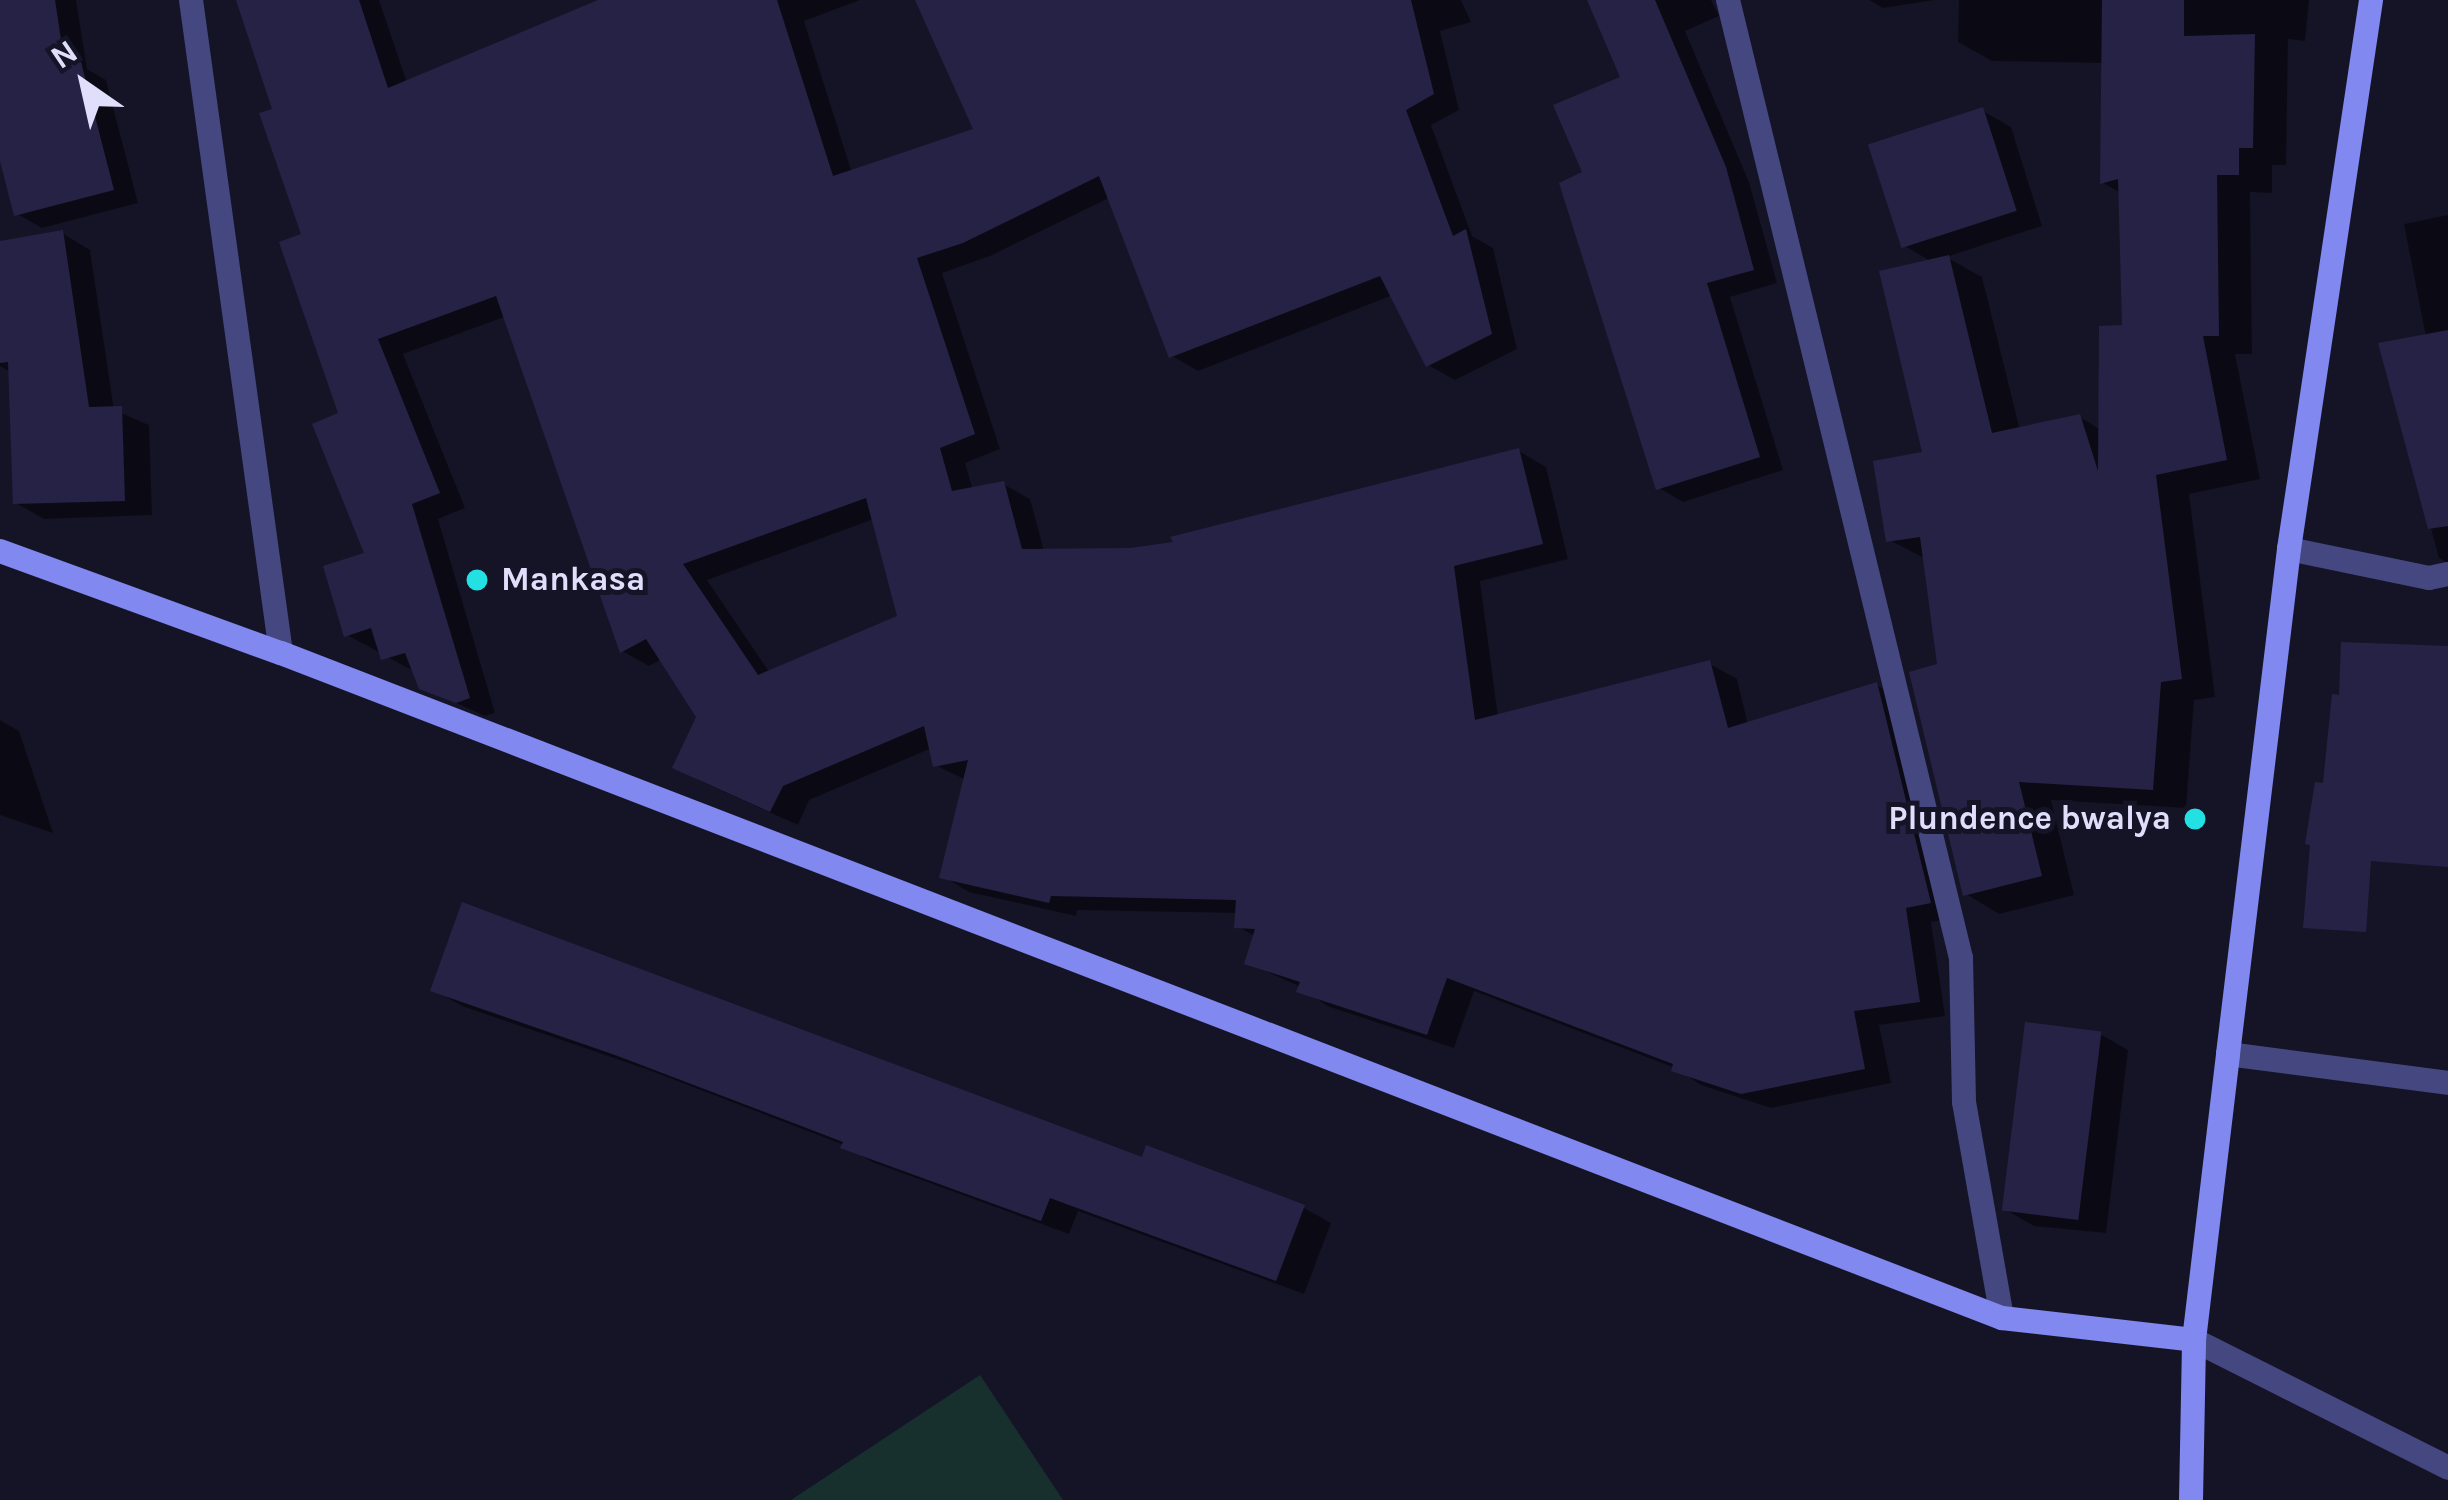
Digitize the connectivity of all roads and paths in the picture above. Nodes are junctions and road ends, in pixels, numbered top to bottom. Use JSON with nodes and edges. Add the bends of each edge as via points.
{"nodes":[{"id":1,"x":190,"y":0,"type":"edge"},
{"id":2,"x":1728,"y":0,"type":"edge"},
{"id":3,"x":2371,"y":0,"type":"edge"},
{"id":4,"x":2289,"y":549,"type":"junction"},
{"id":5,"x":0,"y":551,"type":"edge"},
{"id":6,"x":2448,"y":574,"type":"edge"},
{"id":7,"x":280,"y":653,"type":"junction"},
{"id":8,"x":2228,"y":1054,"type":"junction"},
{"id":9,"x":2448,"y":1082,"type":"edge"},
{"id":10,"x":2002,"y":1318,"type":"junction"},
{"id":11,"x":2194,"y":1340,"type":"junction"},
{"id":12,"x":2448,"y":1468,"type":"edge"},
{"id":13,"x":2191,"y":1500,"type":"edge"}],
"edges":[{"from":1,"to":7,"type":"street"},
{"from":2,"to":10,"type":"street","via":[[1961,958],[1964,1102]]},
{"from":3,"to":4,"type":"street"},
{"from":4,"to":6,"type":"street","via":[[2429,578]]},
{"from":4,"to":8,"type":"street"},
{"from":5,"to":7,"type":"street"},
{"from":7,"to":10,"type":"street"},
{"from":8,"to":9,"type":"street"},
{"from":8,"to":11,"type":"street"},
{"from":10,"to":11,"type":"street"},
{"from":11,"to":12,"type":"street"},
{"from":11,"to":13,"type":"street"}]}
